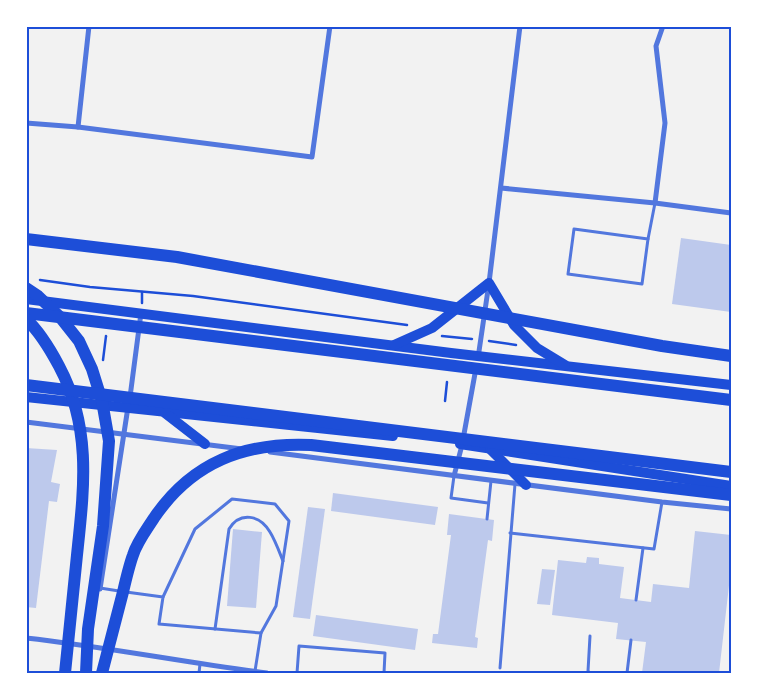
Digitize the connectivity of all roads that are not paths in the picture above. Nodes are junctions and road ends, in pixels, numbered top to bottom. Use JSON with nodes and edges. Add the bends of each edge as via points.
{"nodes":[{"id":1,"x":89,"y":26,"type":"edge"},
{"id":2,"x":330,"y":26,"type":"edge"},
{"id":3,"x":520,"y":26,"type":"edge"},
{"id":4,"x":663,"y":26,"type":"edge"},
{"id":5,"x":26,"y":123,"type":"edge"},
{"id":6,"x":78,"y":127,"type":"junction"},
{"id":7,"x":501,"y":188,"type":"junction"},
{"id":8,"x":655,"y":203,"type":"junction"},
{"id":9,"x":731,"y":213,"type":"edge"},
{"id":10,"x":26,"y":238,"type":"edge"},
{"id":11,"x":648,"y":239,"type":"junction"},
{"id":12,"x":489,"y":283,"type":"junction"},
{"id":13,"x":31,"y":284,"type":"edge"},
{"id":14,"x":26,"y":299,"type":"edge"},
{"id":15,"x":26,"y":313,"type":"edge"},
{"id":16,"x":141,"y":313,"type":"junction"},
{"id":17,"x":26,"y":319,"type":"edge"},
{"id":18,"x":393,"y":346,"type":"junction"},
{"id":19,"x":478,"y":356,"type":"junction"},
{"id":20,"x":731,"y":356,"type":"edge"},
{"id":21,"x":568,"y":367,"type":"junction"},
{"id":22,"x":26,"y":385,"type":"edge"},
{"id":23,"x":731,"y":385,"type":"edge"},
{"id":24,"x":26,"y":397,"type":"edge"},
{"id":25,"x":731,"y":400,"type":"edge"},
{"id":26,"x":128,"y":409,"type":"junction"},
{"id":27,"x":164,"y":412,"type":"junction"},
{"id":28,"x":26,"y":422,"type":"edge"},
{"id":29,"x":124,"y":435,"type":"junction"},
{"id":30,"x":205,"y":444,"type":"junction"},
{"id":31,"x":462,"y":445,"type":"junction"},
{"id":32,"x":490,"y":449,"type":"junction"},
{"id":33,"x":731,"y":472,"type":"edge"},
{"id":34,"x":454,"y":476,"type":"junction"},
{"id":35,"x":491,"y":480,"type":"junction"},
{"id":36,"x":515,"y":484,"type":"junction"},
{"id":37,"x":526,"y":485,"type":"junction"},
{"id":38,"x":731,"y":486,"type":"edge"},
{"id":39,"x":731,"y":496,"type":"edge"},
{"id":40,"x":662,"y":502,"type":"junction"},
{"id":41,"x":488,"y":503,"type":"junction"},
{"id":42,"x":731,"y":509,"type":"edge"},
{"id":43,"x":487,"y":519,"type":"dead end"},
{"id":44,"x":510,"y":533,"type":"junction"},
{"id":45,"x":643,"y":548,"type":"junction"},
{"id":46,"x":283,"y":561,"type":"junction"},
{"id":47,"x":100,"y":588,"type":"junction"},
{"id":48,"x":163,"y":597,"type":"junction"},
{"id":49,"x":636,"y":600,"type":"dead end"},
{"id":50,"x":215,"y":629,"type":"junction"},
{"id":51,"x":261,"y":633,"type":"junction"},
{"id":52,"x":590,"y":636,"type":"dead end"},
{"id":53,"x":26,"y":638,"type":"edge"},
{"id":54,"x":631,"y":640,"type":"dead end"},
{"id":55,"x":90,"y":646,"type":"junction"},
{"id":56,"x":200,"y":664,"type":"junction"},
{"id":57,"x":220,"y":666,"type":"junction"},
{"id":58,"x":500,"y":668,"type":"dead end"},
{"id":59,"x":255,"y":671,"type":"junction"},
{"id":60,"x":64,"y":673,"type":"edge"},
{"id":61,"x":87,"y":673,"type":"edge"},
{"id":62,"x":102,"y":673,"type":"edge"},
{"id":63,"x":199,"y":673,"type":"edge"},
{"id":64,"x":219,"y":673,"type":"edge"},
{"id":65,"x":267,"y":673,"type":"edge"},
{"id":66,"x":297,"y":673,"type":"edge"},
{"id":67,"x":384,"y":673,"type":"edge"},
{"id":68,"x":590,"y":673,"type":"edge"},
{"id":69,"x":627,"y":673,"type":"edge"}],
"edges":[{"from":1,"to":6,"type":"street"},
{"from":2,"to":6,"type":"street","via":[[312,157]]},
{"from":3,"to":7,"type":"street"},
{"from":4,"to":8,"type":"street","via":[[656,46],[665,123]]},
{"from":5,"to":6,"type":"street"},
{"from":7,"to":8,"type":"street"},
{"from":7,"to":12,"type":"street"},
{"from":8,"to":9,"type":"street"},
{"from":8,"to":11,"type":"lane"},
{"from":10,"to":20,"type":"highway","via":[[176,257]]},
{"from":11,"to":11,"type":"lane","via":[[574,229],[568,274],[642,284]]},
{"from":12,"to":18,"type":"main road","via":[[432,328]]},
{"from":12,"to":19,"type":"street"},
{"from":12,"to":21,"type":"main road","via":[[514,325],[537,348]]},
{"from":13,"to":61,"type":"highway","via":[[79,341],[102,401],[109,441],[104,526],[88,628]]},
{"from":14,"to":16,"type":"main road"},
{"from":15,"to":25,"type":"highway"},
{"from":16,"to":18,"type":"main road"},
{"from":16,"to":26,"type":"street"},
{"from":17,"to":60,"type":"highway","via":[[51,350],[67,381],[80,421],[83,497]]},
{"from":18,"to":19,"type":"main road"},
{"from":19,"to":21,"type":"main road"},
{"from":19,"to":31,"type":"street"},
{"from":21,"to":23,"type":"main road"},
{"from":22,"to":33,"type":"highway"},
{"from":24,"to":26,"type":"main road"},
{"from":26,"to":27,"type":"main road"},
{"from":26,"to":29,"type":"street"},
{"from":27,"to":30,"type":"main road"},
{"from":27,"to":31,"type":"main road"},
{"from":28,"to":29,"type":"street"},
{"from":29,"to":30,"type":"street"},
{"from":29,"to":47,"type":"street"},
{"from":30,"to":34,"type":"street"},
{"from":31,"to":32,"type":"main road"},
{"from":31,"to":34,"type":"street"},
{"from":32,"to":37,"type":"main road"},
{"from":32,"to":38,"type":"main road"},
{"from":34,"to":35,"type":"street"},
{"from":34,"to":41,"type":"lane","via":[[451,498]]},
{"from":35,"to":36,"type":"street"},
{"from":35,"to":41,"type":"lane"},
{"from":36,"to":37,"type":"street"},
{"from":36,"to":44,"type":"lane"},
{"from":37,"to":40,"type":"street"},
{"from":39,"to":62,"type":"highway","via":[[312,445],[263,446],[240,452],[197,473],[168,500],[149,526],[133,553]]},
{"from":40,"to":42,"type":"street"},
{"from":40,"to":45,"type":"lane","via":[[654,549]]},
{"from":41,"to":43,"type":"lane"},
{"from":44,"to":45,"type":"lane"},
{"from":44,"to":58,"type":"lane"},
{"from":45,"to":49,"type":"lane"},
{"from":46,"to":48,"type":"lane","via":[[289,521],[275,504],[232,499],[196,528]]},
{"from":46,"to":50,"type":"lane","via":[[270,530],[254,517],[234,521],[229,529]]},
{"from":46,"to":51,"type":"lane","via":[[276,606]]},
{"from":47,"to":48,"type":"lane"},
{"from":47,"to":55,"type":"street"},
{"from":48,"to":50,"type":"lane","via":[[159,624]]},
{"from":50,"to":51,"type":"lane"},
{"from":51,"to":59,"type":"lane"},
{"from":52,"to":68,"type":"lane"},
{"from":53,"to":55,"type":"street"},
{"from":54,"to":69,"type":"lane"},
{"from":55,"to":56,"type":"street"},
{"from":55,"to":61,"type":"street"},
{"from":56,"to":57,"type":"street"},
{"from":56,"to":63,"type":"lane"},
{"from":57,"to":59,"type":"street"},
{"from":57,"to":64,"type":"lane"},
{"from":59,"to":65,"type":"street"},
{"from":66,"to":67,"type":"lane","via":[[299,646],[385,653]]}]}
